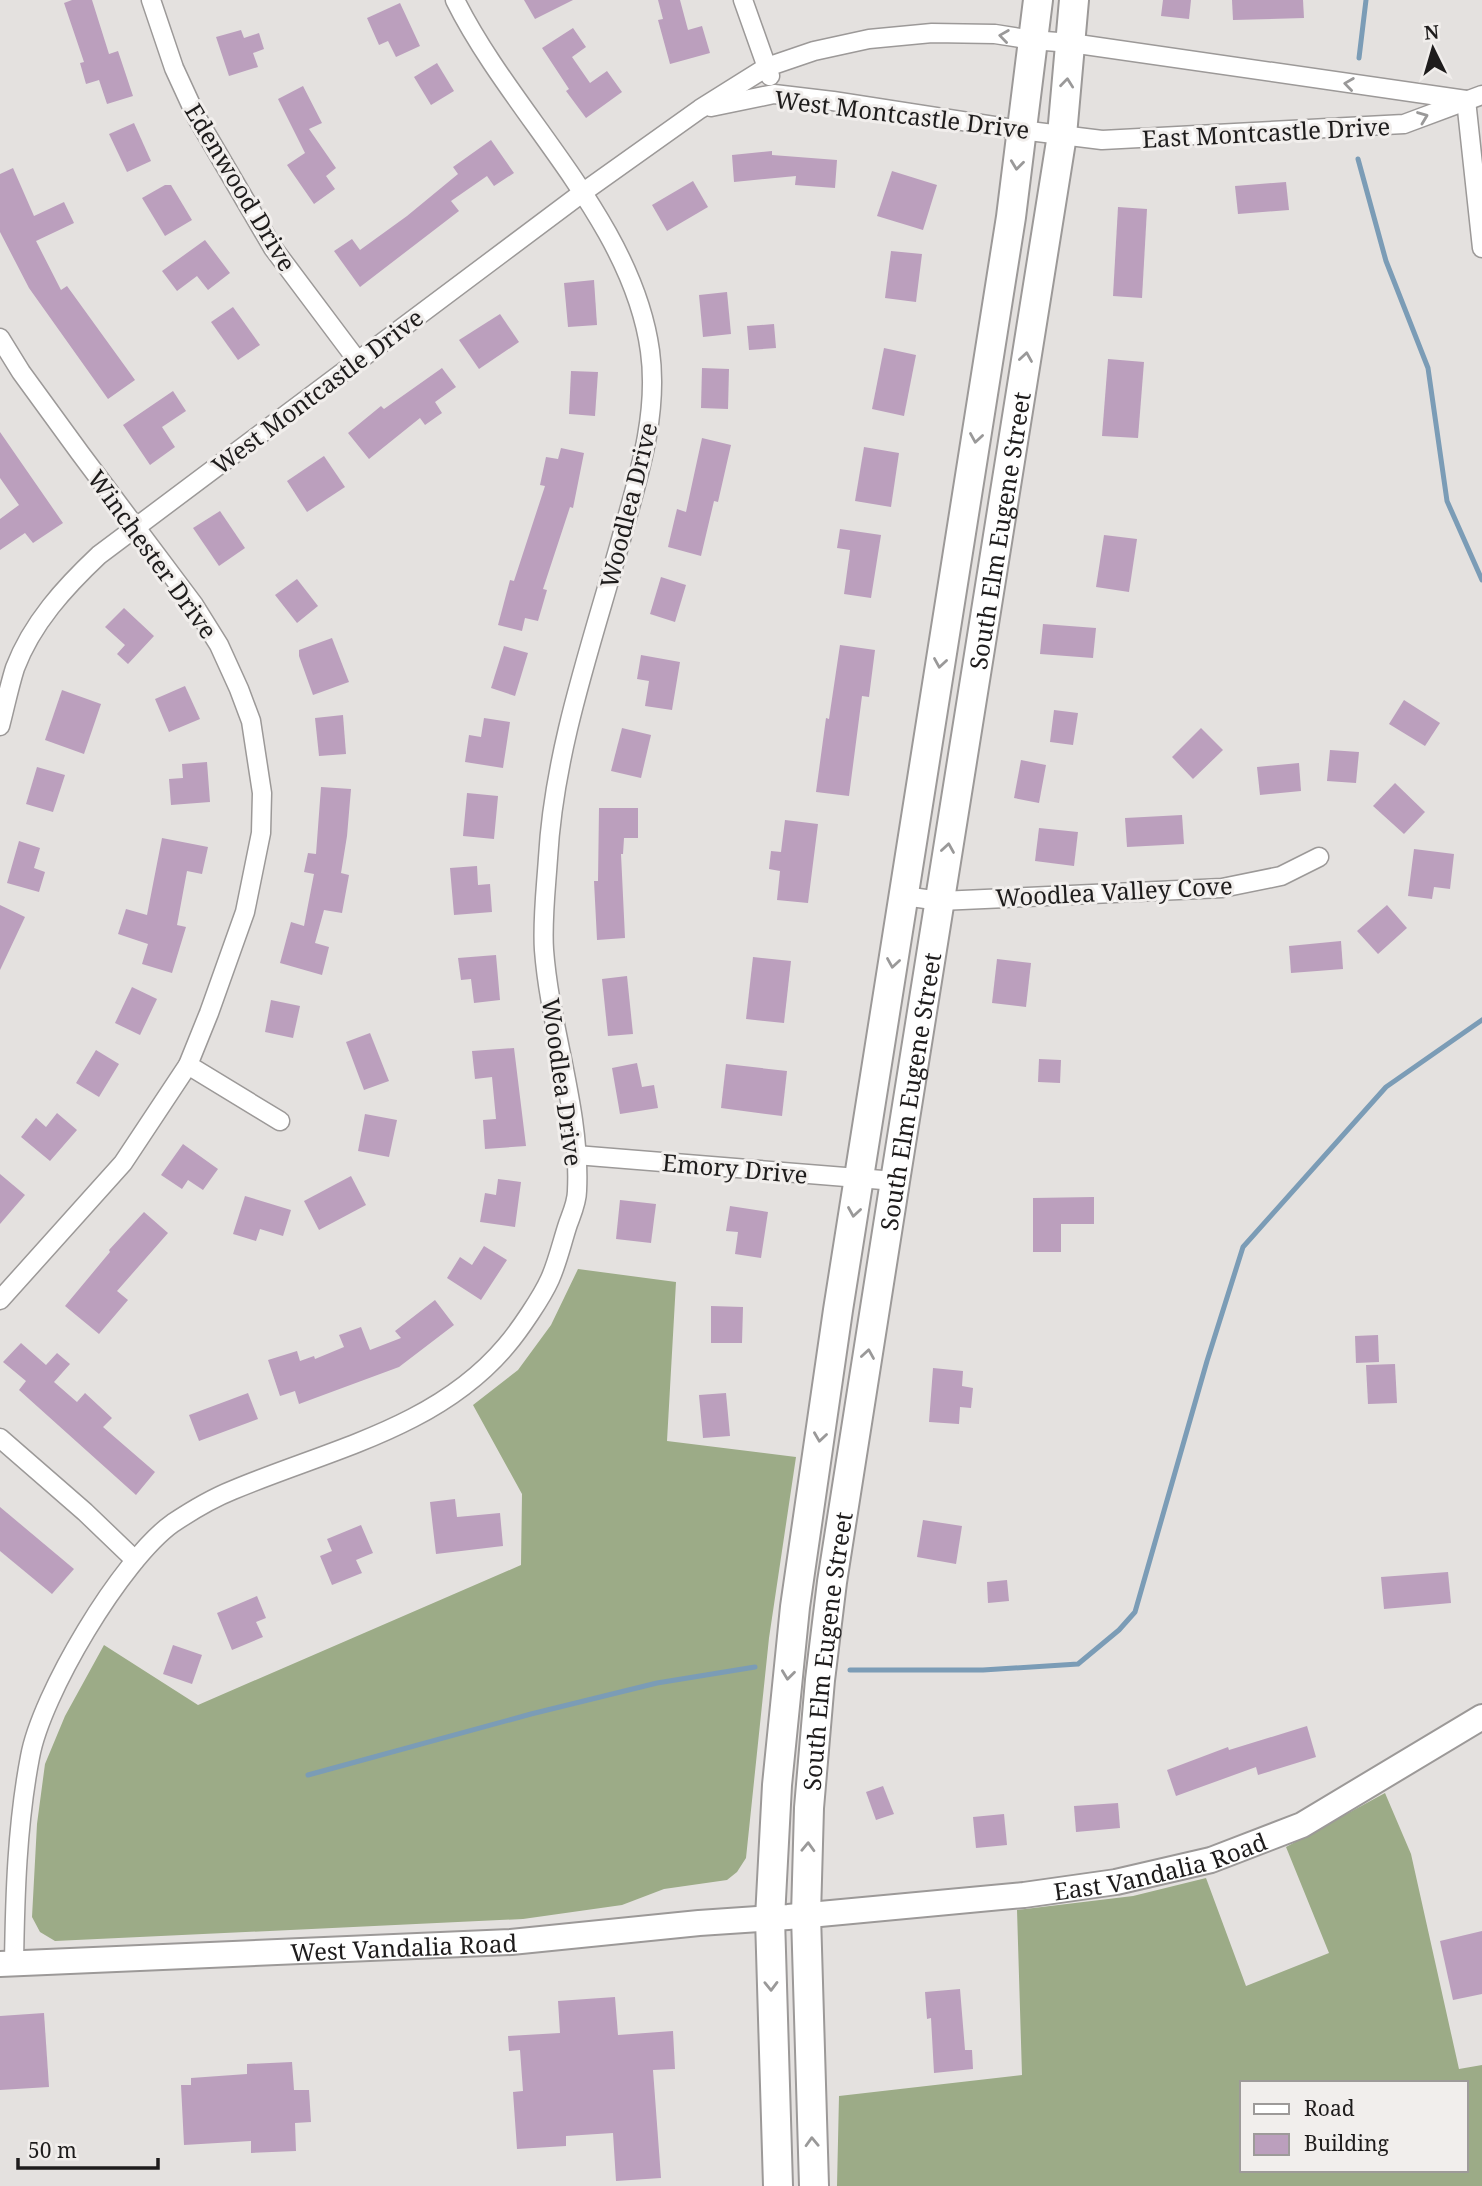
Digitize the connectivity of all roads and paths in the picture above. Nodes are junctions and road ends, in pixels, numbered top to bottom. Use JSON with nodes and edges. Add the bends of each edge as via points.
{"nodes":[{"id":1,"x":151,"y":0,"type":"edge"},
{"id":2,"x":455,"y":0,"type":"edge"},
{"id":3,"x":743,"y":0,"type":"edge"},
{"id":4,"x":1038,"y":0,"type":"edge"},
{"id":5,"x":1074,"y":0,"type":"edge"},
{"id":6,"x":1034,"y":40,"type":"junction"},
{"id":7,"x":1071,"y":43,"type":"junction"},
{"id":8,"x":768,"y":67,"type":"junction"},
{"id":9,"x":774,"y":94,"type":"junction"},
{"id":10,"x":1474,"y":98,"type":"edge"},
{"id":11,"x":700,"y":109,"type":"junction"},
{"id":12,"x":1021,"y":130,"type":"junction"},
{"id":13,"x":1062,"y":135,"type":"junction"},
{"id":14,"x":582,"y":193,"type":"junction"},
{"id":15,"x":1482,"y":248,"type":"edge"},
{"id":16,"x":0,"y":338,"type":"edge"},
{"id":17,"x":357,"y":360,"type":"junction"},
{"id":18,"x":136,"y":528,"type":"junction"},
{"id":19,"x":0,"y":726,"type":"edge"},
{"id":20,"x":1319,"y":857,"type":"dead end"},
{"id":21,"x":904,"y":896,"type":"junction"},
{"id":22,"x":940,"y":901,"type":"junction"},
{"id":23,"x":188,"y":1065,"type":"junction"},
{"id":24,"x":280,"y":1121,"type":"dead end"},
{"id":25,"x":576,"y":1155,"type":"junction"},
{"id":26,"x":859,"y":1179,"type":"junction"},
{"id":27,"x":895,"y":1181,"type":"junction"},
{"id":28,"x":0,"y":1300,"type":"edge"},
{"id":29,"x":0,"y":1438,"type":"edge"},
{"id":30,"x":135,"y":1560,"type":"junction"},
{"id":31,"x":1482,"y":1717,"type":"edge"},
{"id":32,"x":806,"y":1915,"type":"junction"},
{"id":33,"x":770,"y":1918,"type":"junction"},
{"id":34,"x":7,"y":1964,"type":"edge"},
{"id":35,"x":778,"y":2186,"type":"edge"},
{"id":36,"x":814,"y":2186,"type":"edge"}],
"edges":[{"from":1,"to":17,"type":"street","name":"Edenwood Drive","via":[[197,118],[273,248]]},
{"from":2,"to":14,"type":"street","name":"Woodlea Drive"},
{"from":3,"to":8,"type":"street"},
{"from":4,"to":6,"type":"main road","name":"South Elm Eugene Street"},
{"from":5,"to":7,"type":"main road","name":"South Elm Eugene Street"},
{"from":6,"to":7,"type":"street","name":"West Montcastle Drive"},
{"from":6,"to":8,"type":"street","name":"West Montcastle Drive","one_way":true,"via":[[995,34],[869,39]]},
{"from":6,"to":12,"type":"main road","name":"South Elm Eugene Street"},
{"from":10,"to":7,"type":"street","name":"East Montcastle Drive","one_way":true},
{"from":13,"to":7,"type":"main road","name":"South Elm Eugene Street","one_way":true},
{"from":8,"to":9,"type":"street"},
{"from":8,"to":11,"type":"street","name":"West Montcastle Drive"},
{"from":9,"to":11,"type":"street","name":"West Montcastle Drive"},
{"from":9,"to":12,"type":"street","name":"West Montcastle Drive"},
{"from":13,"to":10,"type":"street","name":"East Montcastle Drive","one_way":true,"via":[[1102,140],[1404,124]]},
{"from":10,"to":15,"type":"street"},
{"from":11,"to":14,"type":"street","name":"West Montcastle Drive"},
{"from":12,"to":13,"type":"street","name":"West Montcastle Drive"},
{"from":12,"to":21,"type":"main road","name":"South Elm Eugene Street","one_way":true},
{"from":22,"to":13,"type":"main road","name":"South Elm Eugene Street","one_way":true},
{"from":14,"to":17,"type":"street","name":"West Montcastle Drive"},
{"from":14,"to":25,"type":"street","name":"Woodlea Drive","via":[[621,259],[637,300],[650,351],[652,406],[643,463],[564,744],[548,850],[544,949]]},
{"from":16,"to":18,"type":"street","name":"Winchester Drive"},
{"from":17,"to":18,"type":"street","name":"West Montcastle Drive"},
{"from":18,"to":19,"type":"street","name":"West Montcastle Drive","via":[[64,588],[35,628],[16,667]]},
{"from":18,"to":23,"type":"street","name":"Winchester Drive","via":[[219,645],[251,721],[262,793],[261,833],[245,912]]},
{"from":20,"to":22,"type":"street","name":"Woodlea Valley Cove","via":[[1281,876],[1222,888]]},
{"from":21,"to":22,"type":"street","name":"Woodlea Valley Cove"},
{"from":21,"to":26,"type":"main road","name":"South Elm Eugene Street","one_way":true},
{"from":22,"to":27,"type":"main road","name":"South Elm Eugene Street"},
{"from":23,"to":24,"type":"street"},
{"from":23,"to":28,"type":"street","name":"Winchester Drive","via":[[123,1163]]},
{"from":25,"to":26,"type":"street","name":"Emory Drive"},
{"from":25,"to":30,"type":"street","name":"Woodlea Drive","via":[[578,1196],[549,1282],[507,1346],[470,1381],[422,1415],[229,1491],[171,1525]]},
{"from":26,"to":27,"type":"street","name":"Emory Drive"},
{"from":26,"to":33,"type":"main road","name":"South Elm Eugene Street","one_way":true,"via":[[795,1607],[777,1785]]},
{"from":32,"to":27,"type":"main road","name":"South Elm Eugene Street","one_way":true,"via":[[820,1680]]},
{"from":29,"to":30,"type":"street"},
{"from":30,"to":34,"type":"street","name":"Woodlea Drive","via":[[73,1654],[44,1711],[30,1752]]},
{"from":31,"to":32,"type":"main road","name":"East Vandalia Road","via":[[1303,1825],[1211,1860],[1116,1882],[1024,1895]]},
{"from":32,"to":33,"type":"main road","name":"West Vandalia Road"},
{"from":36,"to":32,"type":"main road","name":"South Elm Eugene Street","one_way":true},
{"from":33,"to":34,"type":"main road","name":"West Vandalia Road","via":[[511,1942]]},
{"from":33,"to":35,"type":"main road","name":"South Elm Eugene Street","one_way":true}]}
